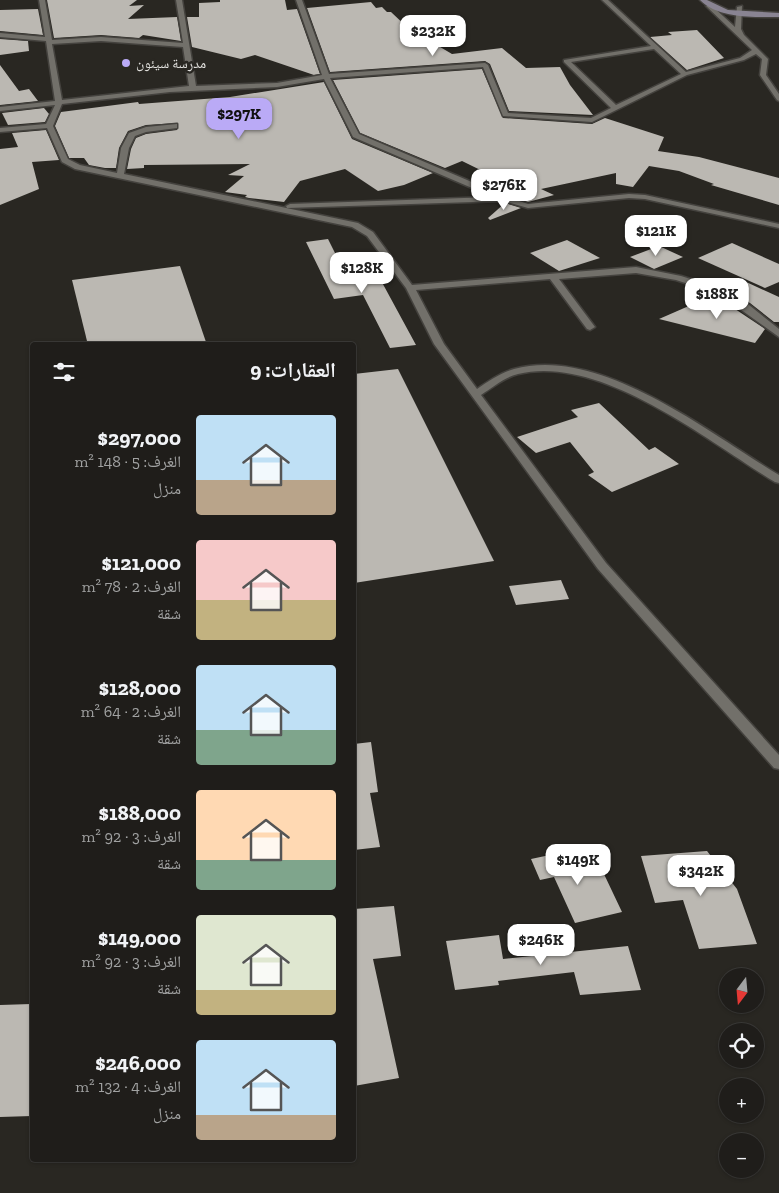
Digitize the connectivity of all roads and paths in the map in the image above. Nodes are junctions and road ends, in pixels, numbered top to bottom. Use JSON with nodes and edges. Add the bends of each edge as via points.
{"nodes":[{"id":1,"x":42,"y":0,"type":"edge"},
{"id":2,"x":179,"y":0,"type":"edge"},
{"id":3,"x":299,"y":0,"type":"edge"},
{"id":4,"x":605,"y":0,"type":"edge"},
{"id":5,"x":703,"y":0,"type":"edge"},
{"id":6,"x":709,"y":6,"type":"junction"},
{"id":7,"x":772,"y":7,"type":"dead end"},
{"id":8,"x":737,"y":8,"type":"junction"},
{"id":9,"x":779,"y":14,"type":"edge"},
{"id":10,"x":0,"y":35,"type":"edge"},
{"id":11,"x":48,"y":40,"type":"junction"},
{"id":12,"x":742,"y":40,"type":"junction"},
{"id":13,"x":186,"y":46,"type":"junction"},
{"id":14,"x":653,"y":47,"type":"junction"},
{"id":15,"x":756,"y":50,"type":"junction"},
{"id":16,"x":684,"y":74,"type":"junction"},
{"id":17,"x":326,"y":76,"type":"junction"},
{"id":18,"x":193,"y":88,"type":"junction"},
{"id":19,"x":779,"y":99,"type":"edge"},
{"id":20,"x":59,"y":103,"type":"junction"},
{"id":21,"x":614,"y":107,"type":"junction"},
{"id":22,"x":0,"y":110,"type":"edge"},
{"id":23,"x":49,"y":126,"type":"junction"},
{"id":24,"x":174,"y":126,"type":"dead end"},
{"id":25,"x":4,"y":130,"type":"edge"},
{"id":26,"x":120,"y":176,"type":"junction"},
{"id":27,"x":504,"y":199,"type":"junction"},
{"id":28,"x":260,"y":206,"type":"junction"},
{"id":29,"x":779,"y":226,"type":"edge"},
{"id":30,"x":553,"y":277,"type":"junction"},
{"id":31,"x":410,"y":288,"type":"junction"},
{"id":32,"x":590,"y":327,"type":"dead end"},
{"id":33,"x":779,"y":334,"type":"edge"},
{"id":34,"x":477,"y":393,"type":"junction"},
{"id":35,"x":779,"y":480,"type":"edge"},
{"id":36,"x":779,"y":764,"type":"edge"}],
"edges":[{"from":1,"to":11,"type":"street"},
{"from":2,"to":13,"type":"street"},
{"from":3,"to":17,"type":"street"},
{"from":4,"to":14,"type":"street"},
{"from":5,"to":6,"type":"street"},
{"from":6,"to":8,"type":"street"},
{"from":6,"to":12,"type":"street"},
{"from":7,"to":8,"type":"street"},
{"from":8,"to":9,"type":"street"},
{"from":8,"to":12,"type":"street"},
{"from":10,"to":11,"type":"street"},
{"from":11,"to":13,"type":"street","via":[[102,39]]},
{"from":11,"to":20,"type":"street"},
{"from":12,"to":15,"type":"street"},
{"from":13,"to":18,"type":"street"},
{"from":14,"to":16,"type":"street"},
{"from":14,"to":21,"type":"street","via":[[566,61]]},
{"from":15,"to":16,"type":"street","via":[[742,59]]},
{"from":15,"to":19,"type":"street","via":[[765,59],[763,75]]},
{"from":16,"to":21,"type":"street"},
{"from":17,"to":18,"type":"street","via":[[269,87]]},
{"from":17,"to":21,"type":"street","via":[[484,65],[505,115],[592,120]]},
{"from":17,"to":27,"type":"street","via":[[356,135]]},
{"from":18,"to":20,"type":"street"},
{"from":20,"to":22,"type":"street"},
{"from":20,"to":23,"type":"street"},
{"from":22,"to":25,"type":"street"},
{"from":23,"to":25,"type":"street"},
{"from":23,"to":26,"type":"street","via":[[69,163]]},
{"from":24,"to":26,"type":"street","via":[[137,131],[126,141]]},
{"from":26,"to":28,"type":"street"},
{"from":27,"to":28,"type":"street"},
{"from":27,"to":29,"type":"street","via":[[528,206],[636,196]]},
{"from":28,"to":31,"type":"street","via":[[361,228],[370,234]]},
{"from":30,"to":31,"type":"street"},
{"from":30,"to":32,"type":"street"},
{"from":30,"to":33,"type":"street","via":[[636,270],[691,280],[752,310]]},
{"from":31,"to":34,"type":"street","via":[[439,344]]},
{"from":34,"to":35,"type":"street","via":[[502,377],[529,368],[553,367],[599,377],[645,398]]},
{"from":34,"to":36,"type":"street","via":[[602,566]]}]}
